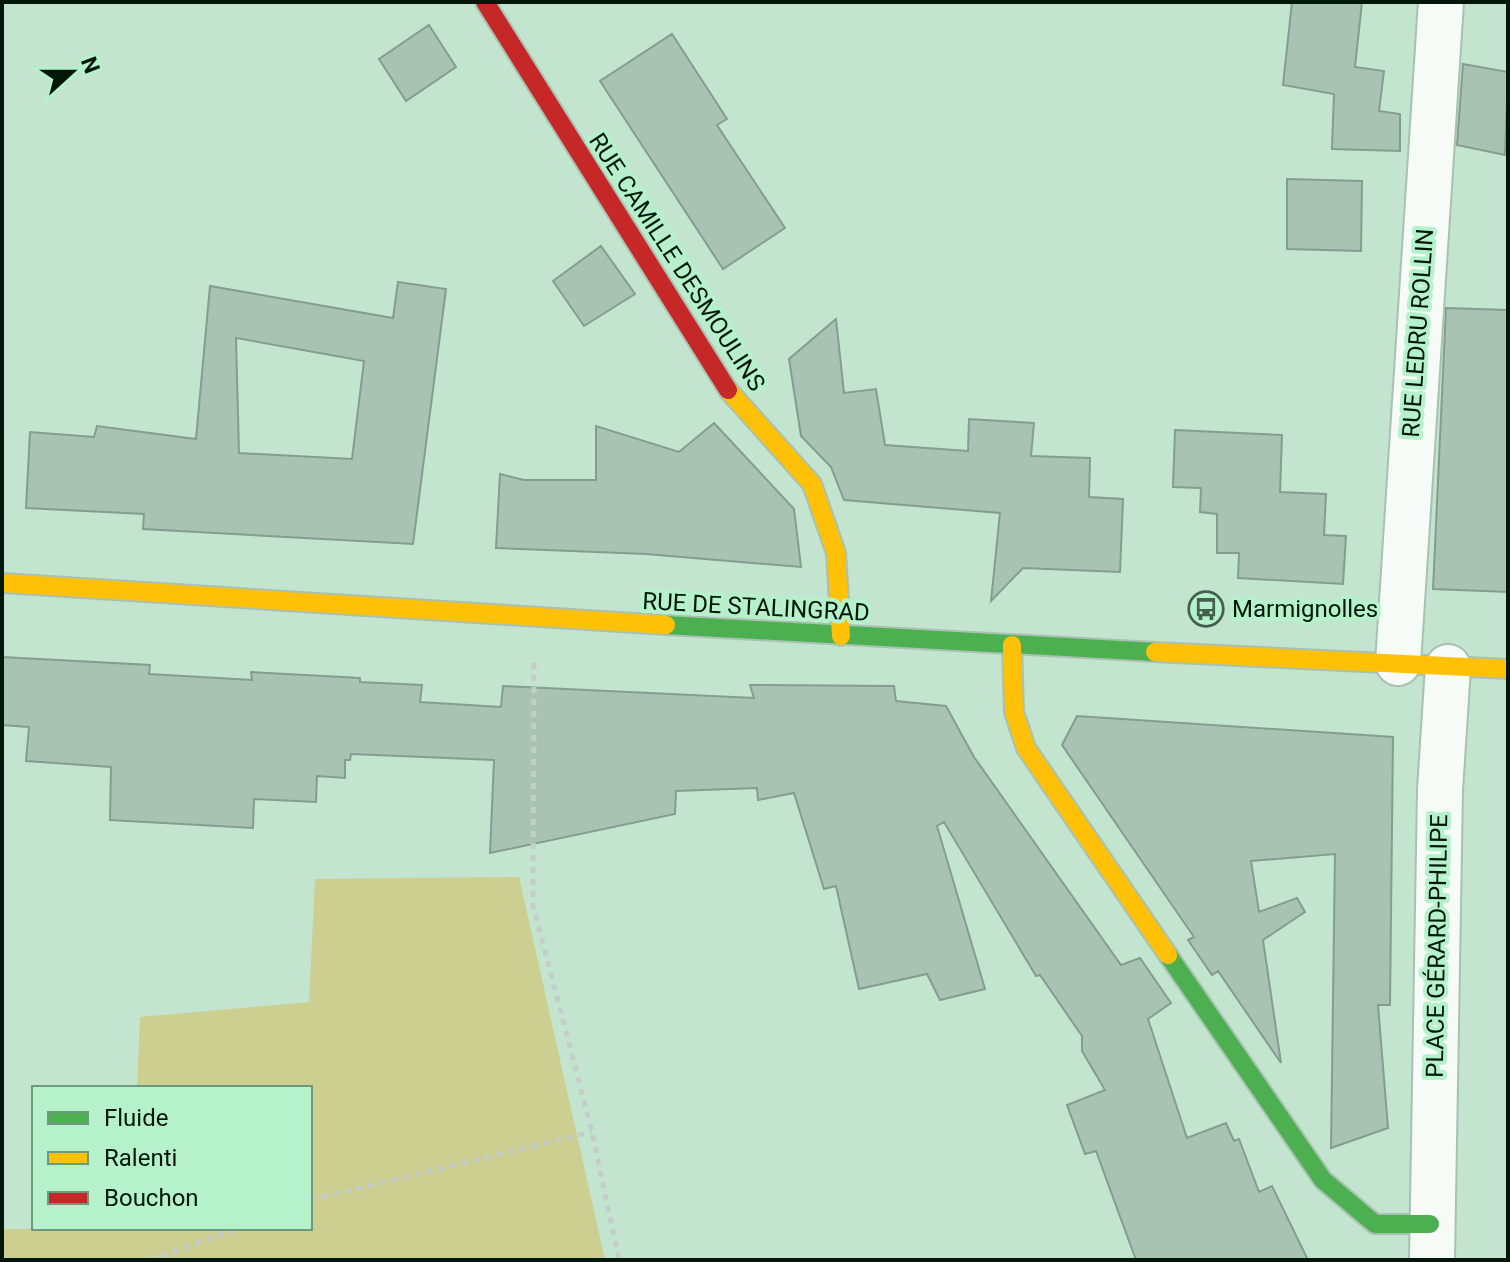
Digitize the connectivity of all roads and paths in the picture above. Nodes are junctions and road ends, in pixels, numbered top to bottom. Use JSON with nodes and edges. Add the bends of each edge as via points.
{"nodes":[{"id":1,"x":485,"y":2,"type":"edge"},
{"id":2,"x":1441,"y":2,"type":"edge"},
{"id":3,"x":2,"y":583,"type":"edge"},
{"id":4,"x":535,"y":617,"type":"junction"},
{"id":5,"x":841,"y":636,"type":"junction"},
{"id":6,"x":1012,"y":645,"type":"junction"},
{"id":7,"x":1398,"y":663,"type":"junction"},
{"id":8,"x":1448,"y":667,"type":"junction"},
{"id":9,"x":1508,"y":669,"type":"edge"},
{"id":10,"x":592,"y":1132,"type":"junction"},
{"id":11,"x":312,"y":1200,"type":"edge"},
{"id":12,"x":233,"y":1230,"type":"edge"},
{"id":13,"x":1431,"y":1242,"type":"edge"},
{"id":14,"x":150,"y":1260,"type":"edge"},
{"id":15,"x":619,"y":1260,"type":"edge"}],
"edges":[{"from":1,"to":5,"type":"main road","name":"RUE CAMILLE DESMOULINS","via":[[733,399],[812,484],[836,553]]},
{"from":2,"to":7,"type":"street","name":"RUE LEDRU ROLLIN"},
{"from":3,"to":4,"type":"main road","name":"RUE DE STALINGRAD"},
{"from":4,"to":5,"type":"main road","name":"RUE DE STALINGRAD"},
{"from":4,"to":10,"type":"path","via":[[533,905]]},
{"from":5,"to":6,"type":"main road","name":"RUE DE STALINGRAD"},
{"from":6,"to":7,"type":"main road","name":"RUE DE STALINGRAD"},
{"from":6,"to":13,"type":"main road","via":[[1014,712],[1026,748],[1323,1180],[1375,1224]]},
{"from":7,"to":8,"type":"main road","name":"RUE DE STALINGRAD"},
{"from":8,"to":9,"type":"main road","name":"RUE DE STALINGRAD"},
{"from":8,"to":13,"type":"street","name":"PLACE GÉRARD-PHILIPE","via":[[1440,790]]},
{"from":10,"to":11,"type":"path"},
{"from":10,"to":15,"type":"path"},
{"from":12,"to":14,"type":"path"}]}
